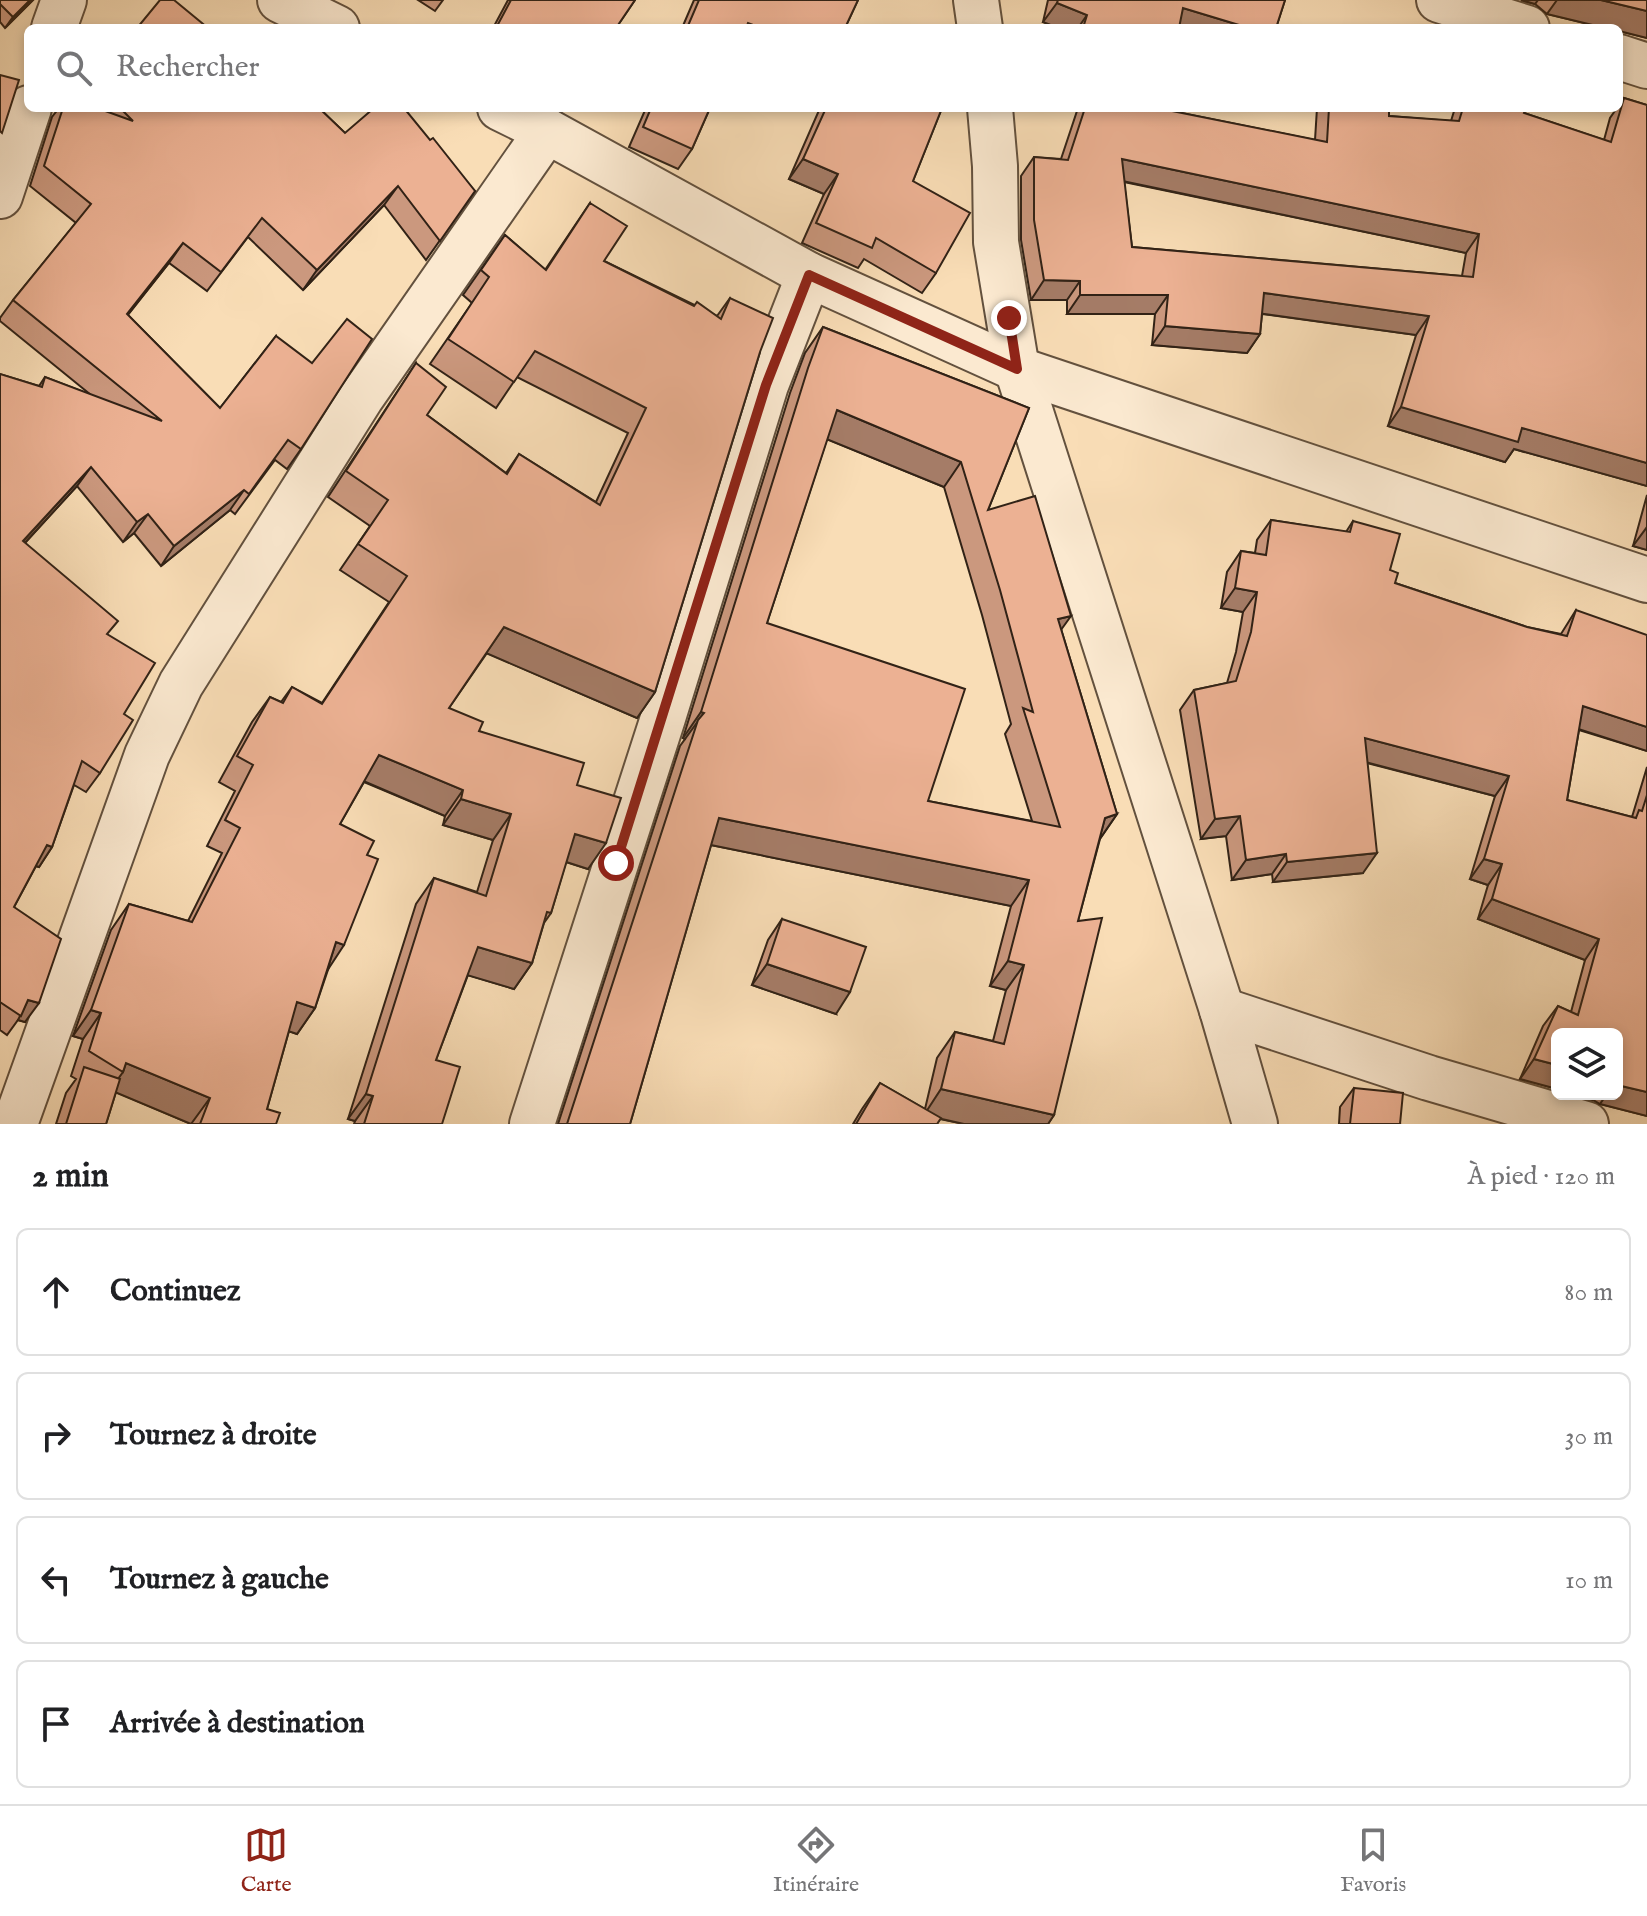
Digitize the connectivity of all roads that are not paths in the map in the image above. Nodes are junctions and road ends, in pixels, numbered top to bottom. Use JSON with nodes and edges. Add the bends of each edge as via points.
{"nodes":[{"id":1,"x":64,"y":0,"type":"edge"},
{"id":2,"x":280,"y":0,"type":"edge"},
{"id":3,"x":976,"y":0,"type":"edge"},
{"id":4,"x":1439,"y":0,"type":"edge"},
{"id":5,"x":55,"y":24,"type":"edge"},
{"id":6,"x":329,"y":24,"type":"edge"},
{"id":7,"x":979,"y":24,"type":"edge"},
{"id":8,"x":1514,"y":24,"type":"edge"},
{"id":9,"x":1623,"y":58,"type":"edge"},
{"id":10,"x":1647,"y":66,"type":"edge"},
{"id":11,"x":28,"y":112,"type":"edge"},
{"id":12,"x":508,"y":112,"type":"edge"},
{"id":13,"x":990,"y":112,"type":"edge"},
{"id":14,"x":547,"y":131,"type":"junction"},
{"id":15,"x":0,"y":196,"type":"edge"},
{"id":16,"x":809,"y":275,"type":"junction"},
{"id":17,"x":1017,"y":369,"type":"junction"},
{"id":18,"x":1647,"y":580,"type":"edge"},
{"id":19,"x":1222,"y":1010,"type":"junction"},
{"id":20,"x":15,"y":1124,"type":"edge"},
{"id":21,"x":532,"y":1124,"type":"edge"},
{"id":22,"x":1255,"y":1124,"type":"edge"},
{"id":23,"x":1586,"y":1124,"type":"edge"}],
"edges":[{"from":1,"to":5,"type":"street"},
{"from":2,"to":6,"type":"street"},
{"from":3,"to":7,"type":"street"},
{"from":4,"to":8,"type":"street"},
{"from":9,"to":10,"type":"street"},
{"from":11,"to":15,"type":"street"},
{"from":12,"to":14,"type":"street"},
{"from":13,"to":17,"type":"street","via":[[996,242]]},
{"from":14,"to":16,"type":"street"},
{"from":14,"to":20,"type":"street","via":[[361,398],[181,684],[147,755]]},
{"from":16,"to":17,"type":"street"},
{"from":16,"to":21,"type":"street","via":[[766,385]]},
{"from":17,"to":18,"type":"street"},
{"from":17,"to":19,"type":"street"},
{"from":19,"to":22,"type":"street"},
{"from":19,"to":23,"type":"street"}]}
